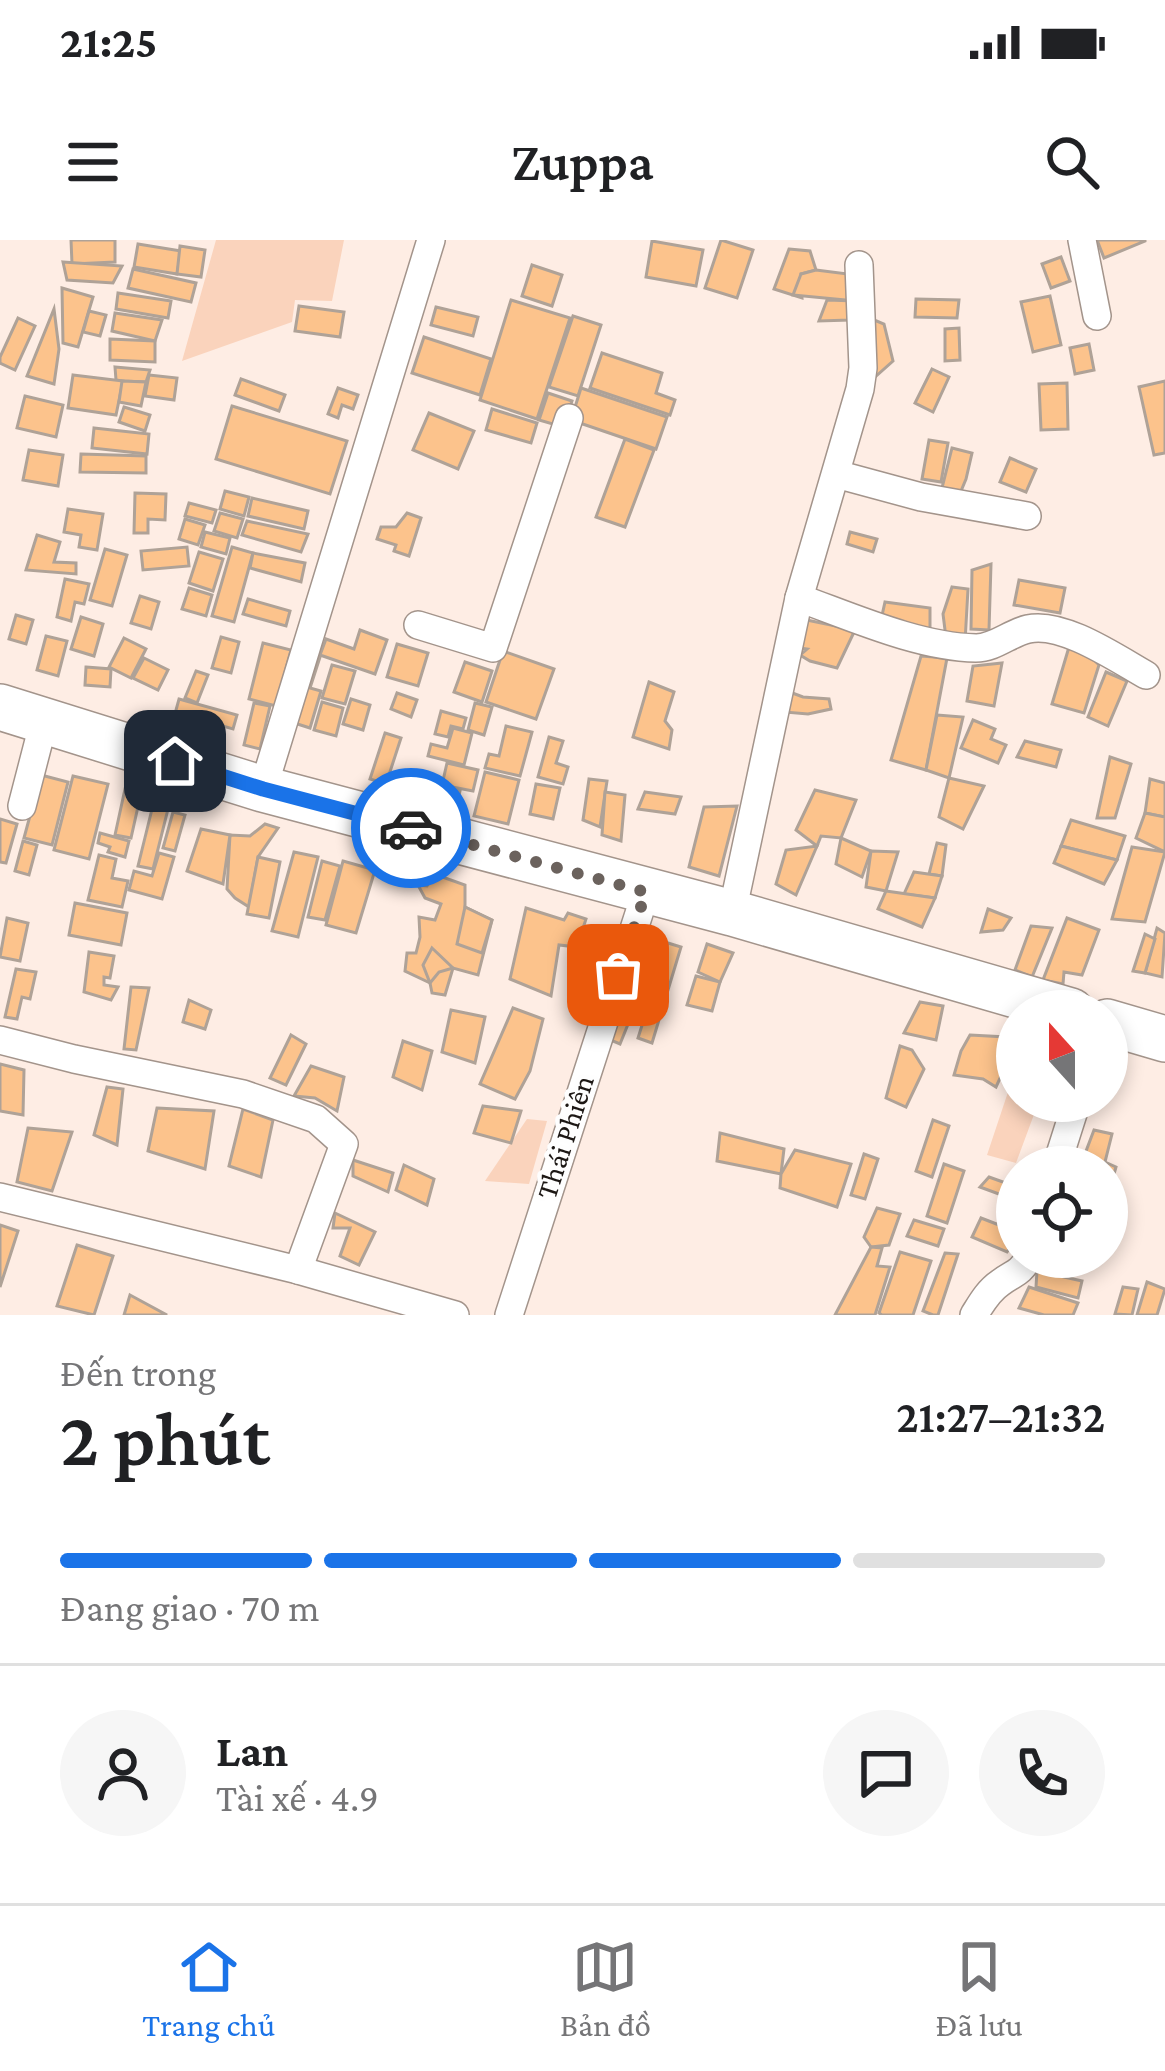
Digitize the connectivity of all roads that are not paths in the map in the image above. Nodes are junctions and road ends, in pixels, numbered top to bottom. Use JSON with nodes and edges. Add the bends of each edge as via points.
{"nodes":[{"id":1,"x":430,"y":240,"type":"edge"},
{"id":2,"x":1082,"y":240,"type":"edge"},
{"id":3,"x":859,"y":265,"type":"dead end"},
{"id":4,"x":1097,"y":316,"type":"dead end"},
{"id":5,"x":568,"y":418,"type":"dead end"},
{"id":6,"x":836,"y":474,"type":"junction"},
{"id":7,"x":1027,"y":516,"type":"dead end"},
{"id":8,"x":799,"y":598,"type":"junction"},
{"id":9,"x":418,"y":625,"type":"dead end"},
{"id":10,"x":1146,"y":675,"type":"dead end"},
{"id":11,"x":0,"y":707,"type":"edge"},
{"id":12,"x":44,"y":721,"type":"junction"},
{"id":13,"x":263,"y":789,"type":"junction"},
{"id":14,"x":22,"y":806,"type":"dead end"},
{"id":15,"x":646,"y":892,"type":"junction"},
{"id":16,"x":732,"y":913,"type":"junction"},
{"id":17,"x":998,"y":990,"type":"edge"},
{"id":18,"x":1128,"y":1028,"type":"edge"},
{"id":19,"x":1165,"y":1039,"type":"edge"},
{"id":20,"x":0,"y":1040,"type":"edge"},
{"id":21,"x":0,"y":1197,"type":"edge"},
{"id":22,"x":298,"y":1270,"type":"junction"},
{"id":23,"x":1011,"y":1278,"type":"edge"},
{"id":24,"x":455,"y":1315,"type":"edge"},
{"id":25,"x":508,"y":1315,"type":"edge"},
{"id":26,"x":974,"y":1315,"type":"edge"}],
"edges":[{"from":1,"to":13,"type":"street"},
{"from":2,"to":4,"type":"street"},
{"from":3,"to":6,"type":"street","via":[[863,368]]},
{"from":5,"to":9,"type":"street","via":[[493,649]]},
{"from":6,"to":7,"type":"street"},
{"from":6,"to":8,"type":"street"},
{"from":8,"to":10,"type":"street","via":[[909,636],[974,648],[1048,628]]},
{"from":8,"to":16,"type":"street"},
{"from":11,"to":12,"type":"main road"},
{"from":12,"to":13,"type":"main road"},
{"from":12,"to":14,"type":"street"},
{"from":13,"to":15,"type":"main road"},
{"from":15,"to":16,"type":"main road"},
{"from":15,"to":25,"type":"street","name":"Thái Phiên"},
{"from":16,"to":17,"type":"main road"},
{"from":18,"to":19,"type":"main road"},
{"from":20,"to":22,"type":"street","via":[[244,1094],[316,1119],[344,1144]]},
{"from":21,"to":22,"type":"street"},
{"from":22,"to":24,"type":"street"},
{"from":23,"to":26,"type":"street"}]}
